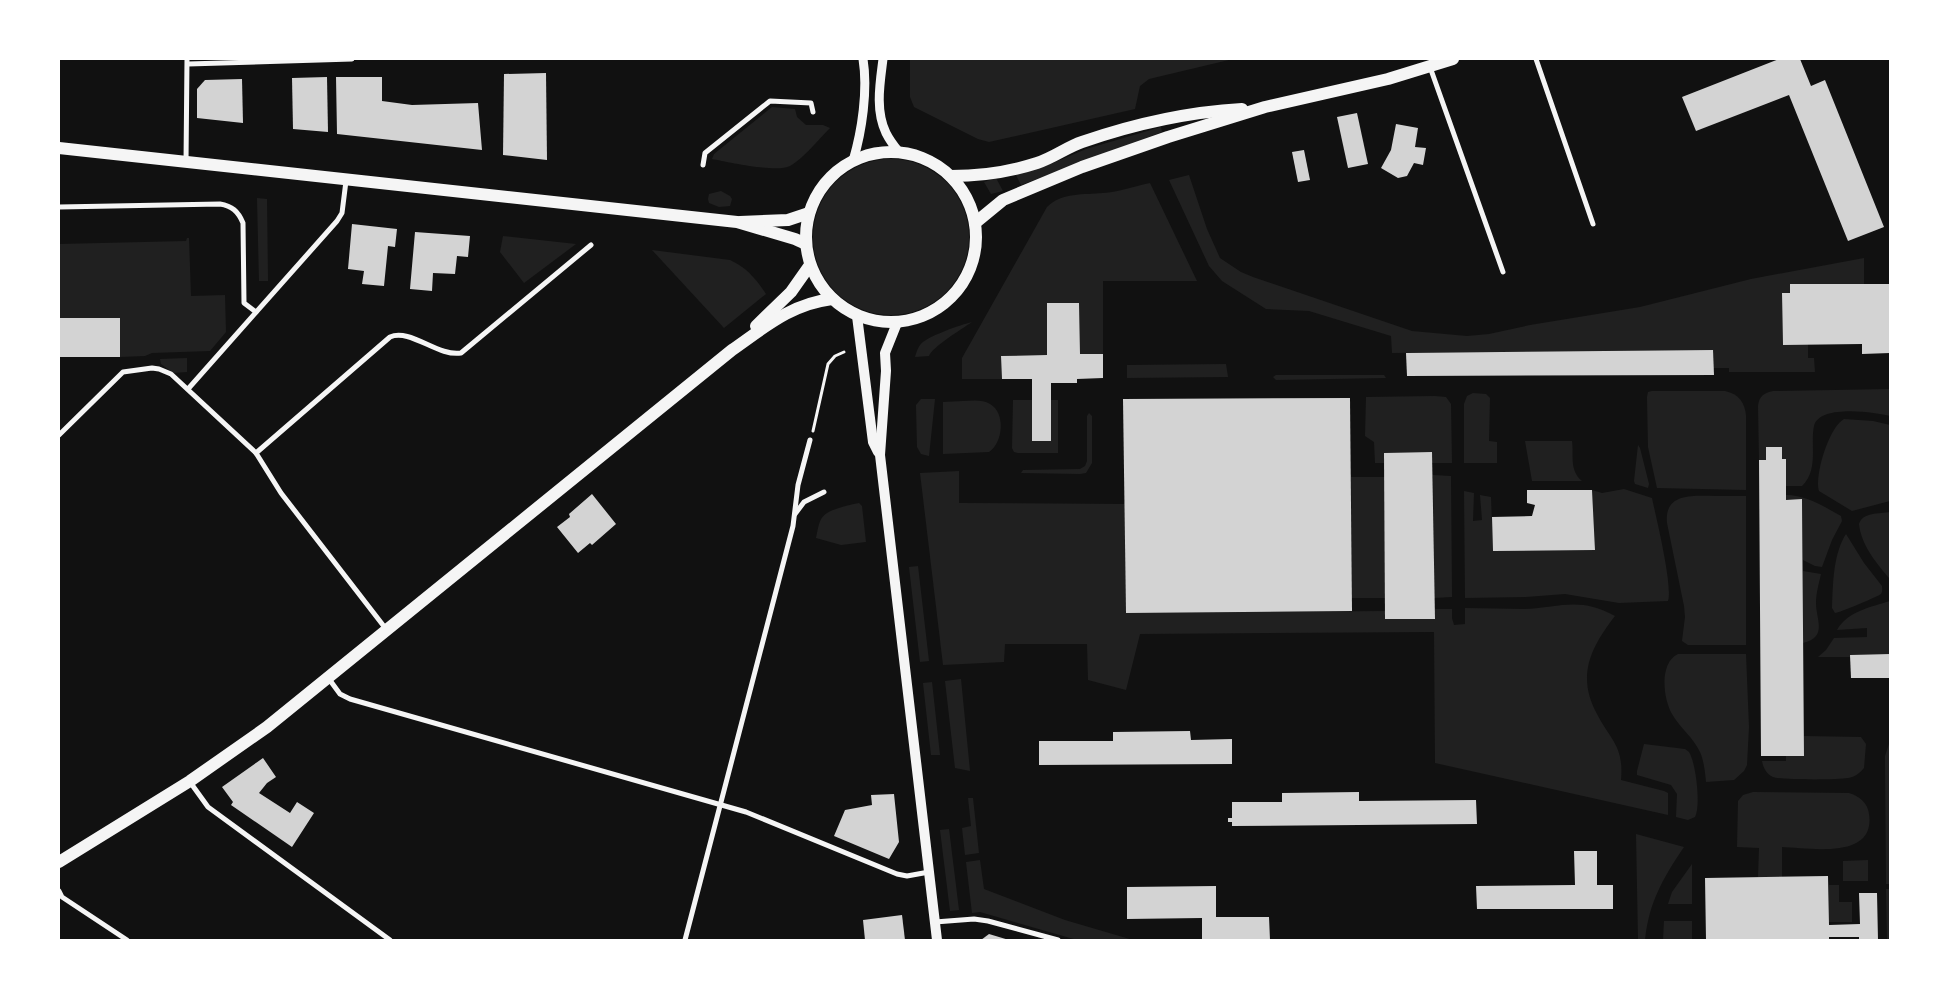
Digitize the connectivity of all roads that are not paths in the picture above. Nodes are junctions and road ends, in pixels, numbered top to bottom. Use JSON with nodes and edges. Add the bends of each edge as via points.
{"nodes":[{"id":1,"x":352,"y":59,"type":"edge"},
{"id":2,"x":863,"y":59,"type":"edge"},
{"id":3,"x":883,"y":59,"type":"edge"},
{"id":4,"x":1453,"y":59,"type":"edge"},
{"id":5,"x":1536,"y":59,"type":"edge"},
{"id":6,"x":188,"y":62,"type":"edge"},
{"id":7,"x":1430,"y":66,"type":"junction"},
{"id":8,"x":1265,"y":107,"type":"junction"},
{"id":9,"x":813,"y":112,"type":"dead end"},
{"id":10,"x":59,"y":148,"type":"edge"},
{"id":11,"x":898,"y":152,"type":"junction"},
{"id":12,"x":853,"y":161,"type":"junction"},
{"id":13,"x":186,"y":162,"type":"junction"},
{"id":14,"x":703,"y":165,"type":"dead end"},
{"id":15,"x":951,"y":176,"type":"junction"},
{"id":16,"x":346,"y":180,"type":"junction"},
{"id":17,"x":59,"y":207,"type":"edge"},
{"id":18,"x":809,"y":213,"type":"junction"},
{"id":19,"x":737,"y":222,"type":"junction"},
{"id":20,"x":975,"y":223,"type":"junction"},
{"id":21,"x":1593,"y":224,"type":"dead end"},
{"id":22,"x":806,"y":244,"type":"junction"},
{"id":23,"x":591,"y":245,"type":"dead end"},
{"id":24,"x":810,"y":265,"type":"junction"},
{"id":25,"x":1502,"y":272,"type":"dead end"},
{"id":26,"x":832,"y":299,"type":"junction"},
{"id":27,"x":256,"y":312,"type":"junction"},
{"id":28,"x":857,"y":316,"type":"junction"},
{"id":29,"x":897,"y":323,"type":"junction"},
{"id":30,"x":732,"y":350,"type":"junction"},
{"id":31,"x":188,"y":389,"type":"junction"},
{"id":32,"x":59,"y":435,"type":"edge"},
{"id":33,"x":810,"y":440,"type":"road end"},
{"id":34,"x":256,"y":454,"type":"junction"},
{"id":35,"x":880,"y":454,"type":"junction"},
{"id":36,"x":824,"y":492,"type":"dead end"},
{"id":37,"x":795,"y":514,"type":"junction"},
{"id":38,"x":386,"y":630,"type":"junction"},
{"id":39,"x":328,"y":678,"type":"junction"},
{"id":40,"x":190,"y":781,"type":"junction"},
{"id":41,"x":721,"y":805,"type":"junction"},
{"id":42,"x":59,"y":862,"type":"edge"},
{"id":43,"x":929,"y":872,"type":"junction"},
{"id":44,"x":59,"y":892,"type":"edge"},
{"id":45,"x":935,"y":922,"type":"junction"},
{"id":46,"x":127,"y":940,"type":"edge"},
{"id":47,"x":390,"y":940,"type":"edge"},
{"id":48,"x":685,"y":940,"type":"edge"},
{"id":49,"x":937,"y":940,"type":"edge"},
{"id":50,"x":1058,"y":940,"type":"edge"}],
"edges":[{"from":1,"to":6,"type":"street"},
{"from":2,"to":12,"type":"street","via":[[864,92]]},
{"from":3,"to":11,"type":"street","via":[[880,111],[886,133]]},
{"from":4,"to":7,"type":"main road"},
{"from":5,"to":21,"type":"street"},
{"from":6,"to":13,"type":"street"},
{"from":7,"to":8,"type":"main road"},
{"from":7,"to":25,"type":"street"},
{"from":8,"to":15,"type":"main road","via":[[1168,118],[1080,143],[1038,162],[999,172]]},
{"from":8,"to":20,"type":"main road","via":[[1168,136],[1082,168],[1003,200]]},
{"from":9,"to":14,"type":"street","via":[[811,103],[770,102],[705,153]]},
{"from":10,"to":13,"type":"main road"},
{"from":11,"to":12,"type":"main road","via":[[868,155]]},
{"from":11,"to":15,"type":"main road","via":[[918,156]]},
{"from":12,"to":18,"type":"main road","via":[[830,177]]},
{"from":13,"to":16,"type":"main road"},
{"from":15,"to":20,"type":"main road","via":[[971,205]]},
{"from":16,"to":19,"type":"main road"},
{"from":16,"to":27,"type":"street","via":[[342,213],[337,221]]},
{"from":17,"to":27,"type":"street","via":[[228,205],[243,223],[244,303]]},
{"from":18,"to":19,"type":"main road","via":[[788,220]]},
{"from":18,"to":22,"type":"main road"},
{"from":19,"to":22,"type":"main road"},
{"from":20,"to":29,"type":"main road","via":[[975,254],[971,269],[958,290],[928,315]]},
{"from":22,"to":24,"type":"main road"},
{"from":23,"to":34,"type":"street","via":[[461,353],[450,354],[403,336],[390,337]]},
{"from":24,"to":26,"type":"main road"},
{"from":24,"to":30,"type":"main road","via":[[791,292]]},
{"from":26,"to":28,"type":"main road"},
{"from":26,"to":30,"type":"main road","via":[[811,302],[786,313]]},
{"from":27,"to":31,"type":"street"},
{"from":28,"to":29,"type":"main road"},
{"from":28,"to":35,"type":"main road","via":[[873,442]]},
{"from":29,"to":35,"type":"main road","via":[[885,353]]},
{"from":30,"to":38,"type":"main road"},
{"from":31,"to":32,"type":"street","via":[[171,374],[152,368],[123,372]]},
{"from":31,"to":34,"type":"street"},
{"from":33,"to":37,"type":"street","via":[[798,485]]},
{"from":34,"to":38,"type":"street","via":[[281,493]]},
{"from":35,"to":43,"type":"main road"},
{"from":36,"to":37,"type":"street","via":[[804,502]]},
{"from":37,"to":41,"type":"street"},
{"from":38,"to":39,"type":"main road"},
{"from":39,"to":40,"type":"main road","via":[[267,727]]},
{"from":39,"to":41,"type":"street","via":[[340,694],[350,699]]},
{"from":40,"to":42,"type":"main road"},
{"from":40,"to":47,"type":"street","via":[[208,806]]},
{"from":41,"to":43,"type":"street","via":[[746,812],[897,874],[907,876]]},
{"from":41,"to":48,"type":"street"},
{"from":43,"to":45,"type":"main road"},
{"from":44,"to":46,"type":"street"},
{"from":45,"to":49,"type":"main road"},
{"from":45,"to":50,"type":"street","via":[[988,920]]}]}
